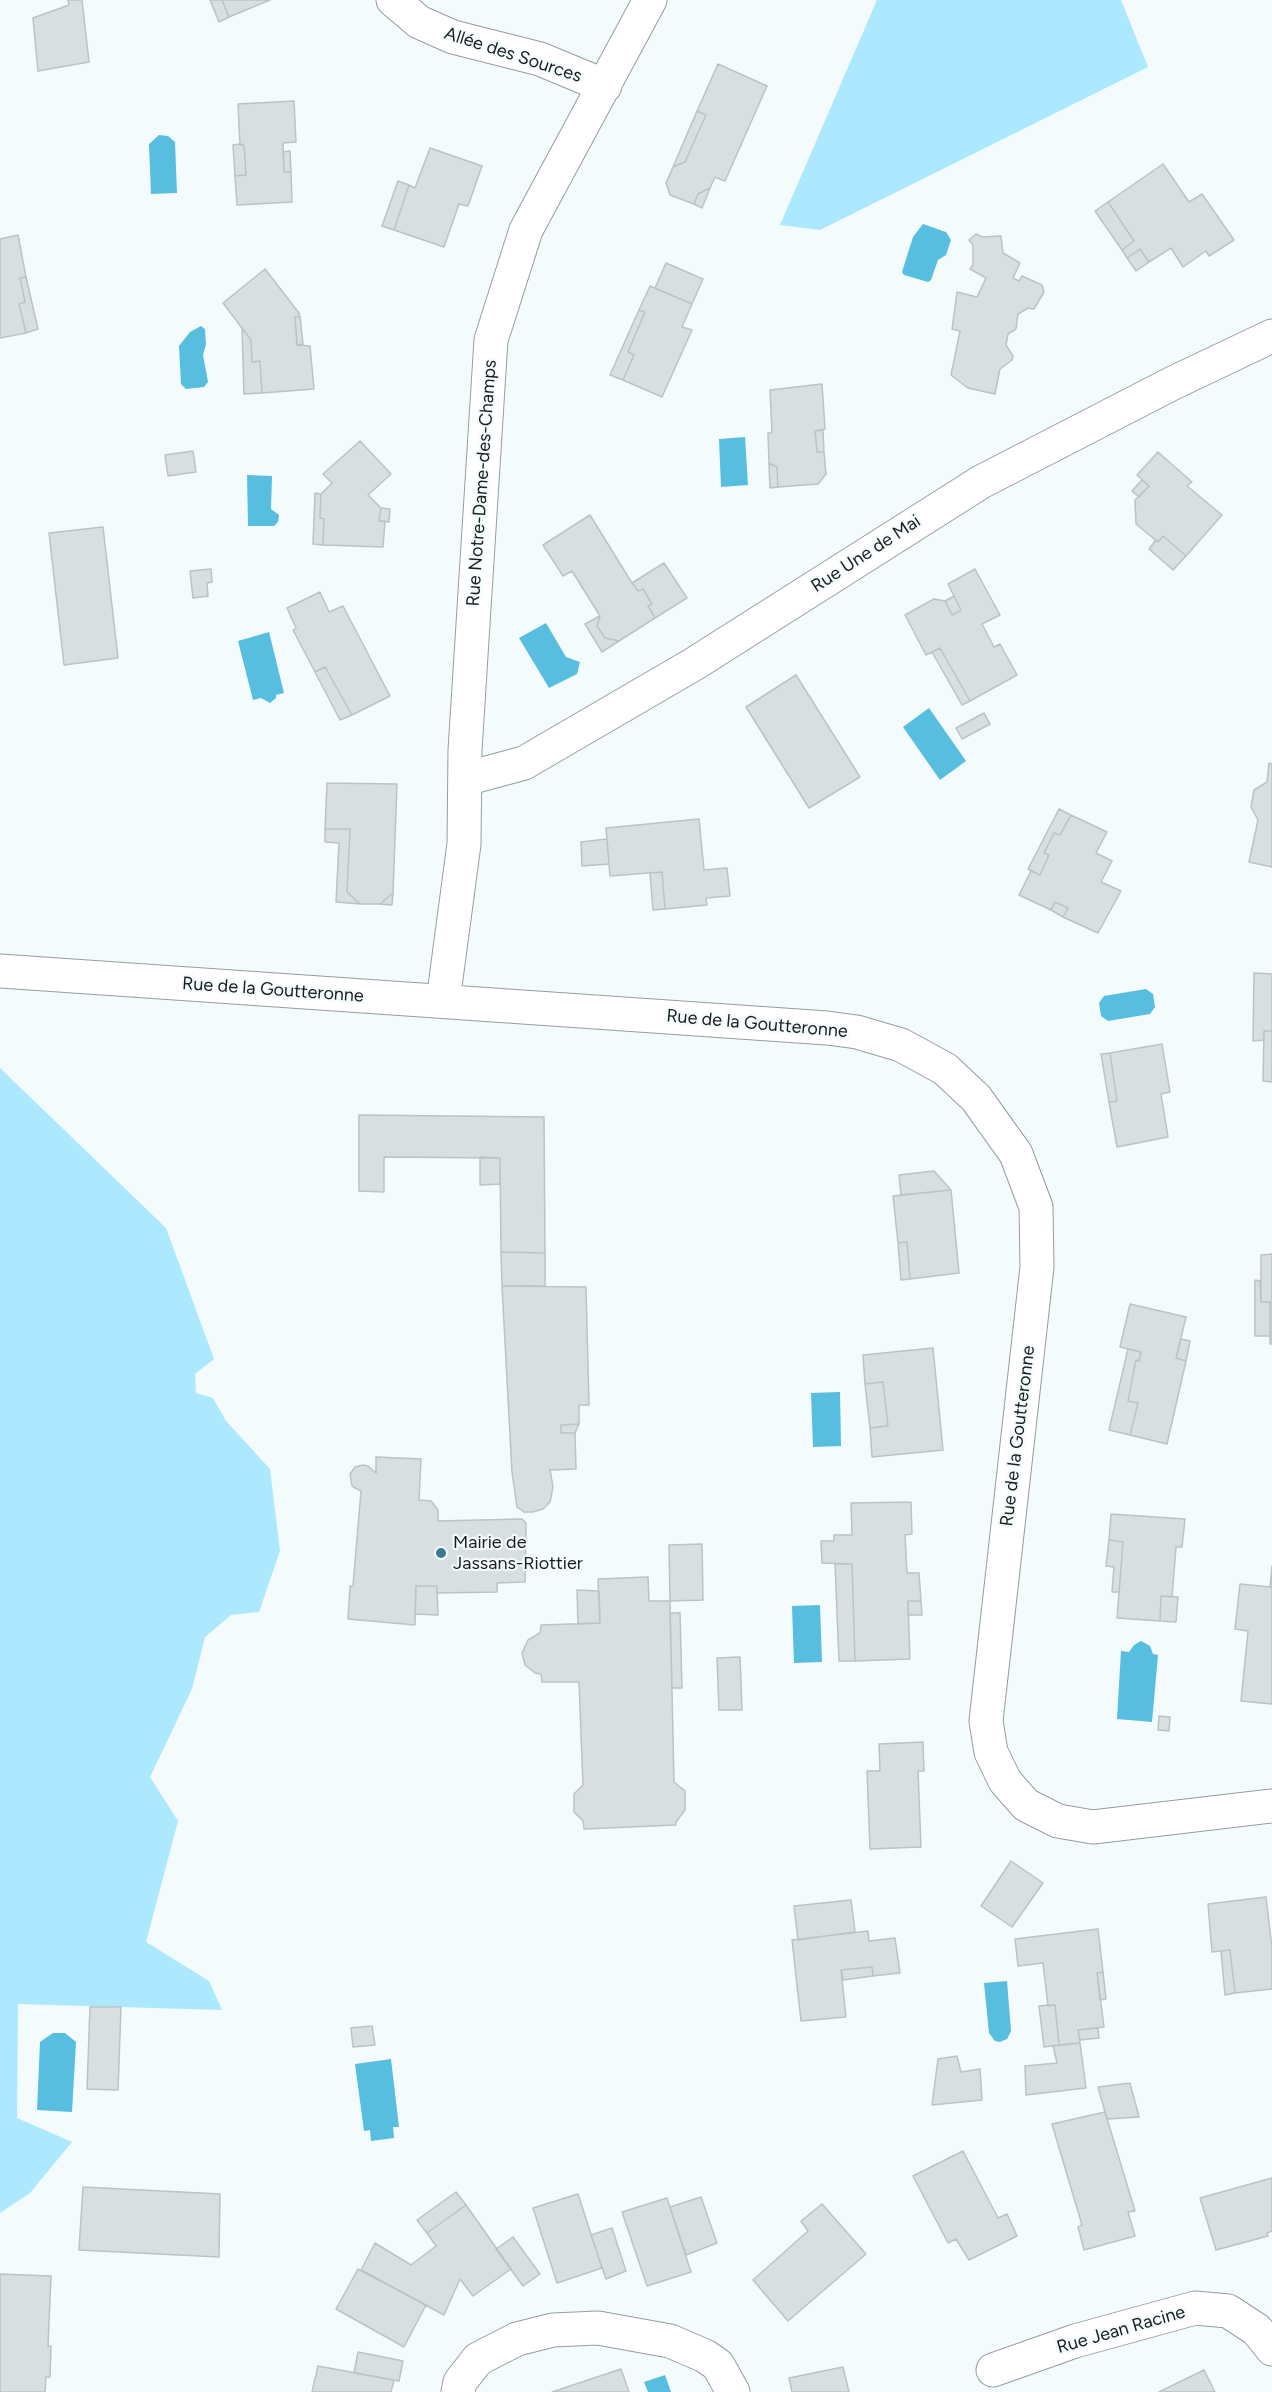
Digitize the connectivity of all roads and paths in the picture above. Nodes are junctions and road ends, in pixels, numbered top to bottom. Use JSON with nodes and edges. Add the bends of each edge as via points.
{"nodes":[{"id":1,"x":393,"y":0,"type":"edge"},
{"id":2,"x":650,"y":0,"type":"edge"},
{"id":3,"x":605,"y":86,"type":"junction"},
{"id":4,"x":1272,"y":336,"type":"edge"},
{"id":5,"x":465,"y":779,"type":"junction"},
{"id":6,"x":0,"y":971,"type":"edge"},
{"id":7,"x":443,"y":1001,"type":"junction"},
{"id":8,"x":1272,"y":1806,"type":"edge"},
{"id":9,"x":1272,"y":2349,"type":"edge"},
{"id":10,"x":993,"y":2370,"type":"dead end"},
{"id":11,"x":458,"y":2392,"type":"edge"},
{"id":12,"x":733,"y":2392,"type":"edge"}],
"edges":[{"from":1,"to":3,"type":"street","name":"Allée des Sources","via":[[419,22],[453,38],[540,59]]},
{"from":2,"to":3,"type":"street","name":"Rue Notre-Dame-des-Champs"},
{"from":3,"to":5,"type":"street","name":"Rue Notre-Dame-des-Champs","via":[[526,230],[491,340]]},
{"from":4,"to":5,"type":"street","name":"Rue Une de Mai","via":[[981,482],[694,664],[524,763]]},
{"from":5,"to":7,"type":"street","name":"Rue Notre-Dame-des-Champs","via":[[464,844]]},
{"from":6,"to":7,"type":"street","name":"Rue de la Goutteronne"},
{"from":7,"to":8,"type":"street","name":"Rue de la Goutteronne","via":[[857,1032],[901,1045],[945,1069],[976,1098],[1016,1154],[1035,1207],[1037,1267],[986,1721],[991,1752],[1005,1781],[1026,1805],[1058,1821],[1093,1827]]},
{"from":9,"to":10,"type":"street","name":"Rue Jean Racine","via":[[1257,2330],[1228,2311],[1195,2308],[1075,2341]]},
{"from":11,"to":12,"type":"street","via":[[460,2382],[478,2359],[517,2339],[553,2330],[598,2328],[670,2341],[705,2356],[718,2365]]}]}
